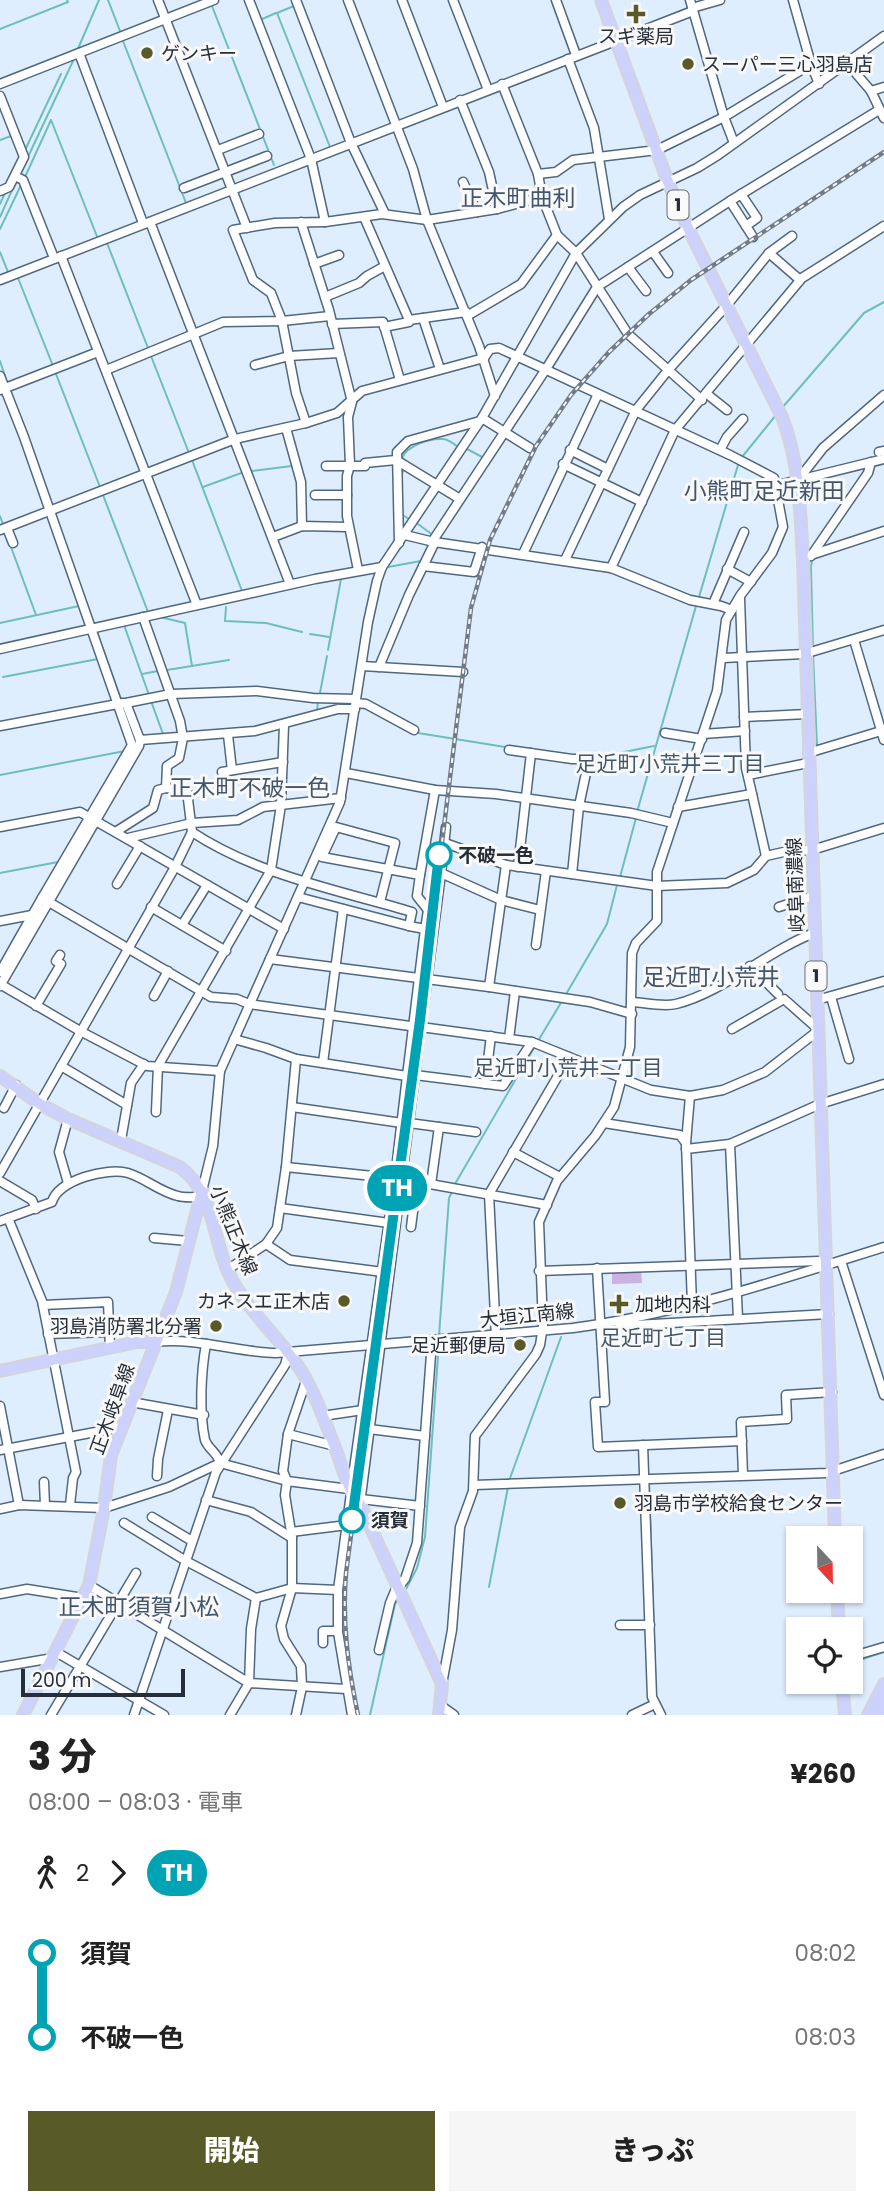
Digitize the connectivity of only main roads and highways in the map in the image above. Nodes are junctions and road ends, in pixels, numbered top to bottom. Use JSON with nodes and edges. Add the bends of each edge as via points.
{"nodes":[{"id":1,"x":601,"y":0,"type":"edge"},
{"id":2,"x":0,"y":1076,"type":"edge"},
{"id":3,"x":201,"y":1194,"type":"junction"},
{"id":4,"x":155,"y":1342,"type":"junction"},
{"id":5,"x":0,"y":1371,"type":"edge"},
{"id":6,"x":835,"y":1526,"type":"edge"},
{"id":7,"x":884,"y":1684,"type":"edge"},
{"id":8,"x":843,"y":1694,"type":"edge"},
{"id":9,"x":884,"y":1701,"type":"edge"},
{"id":10,"x":439,"y":1710,"type":"edge"},
{"id":11,"x":23,"y":1715,"type":"edge"},
{"id":12,"x":845,"y":1715,"type":"edge"},
{"id":13,"x":868,"y":1715,"type":"edge"},
{"id":14,"x":878,"y":1715,"type":"edge"}],
"edges":[{"from":1,"to":6,"type":"main road","name":"岐阜南濃線","number":"1","via":[[688,229],[782,417],[792,442],[798,480],[807,558],[804,654]]},
{"from":2,"to":3,"type":"main road","name":"小熊正木線","via":[[68,1119],[180,1167],[193,1177]]},
{"from":3,"to":4,"type":"main road","name":"正木岐阜線","via":[[176,1292]]},
{"from":3,"to":10,"type":"main road","name":"小熊正木線","via":[[227,1270],[306,1381],[442,1684]]},
{"from":4,"to":5,"type":"main road","name":"大垣江南線"},
{"from":4,"to":11,"type":"main road","name":"正木岐阜線","via":[[111,1455],[89,1585]]},
{"from":7,"to":13,"type":"main road"},
{"from":8,"to":12,"type":"main road"},
{"from":9,"to":14,"type":"main road"}]}
